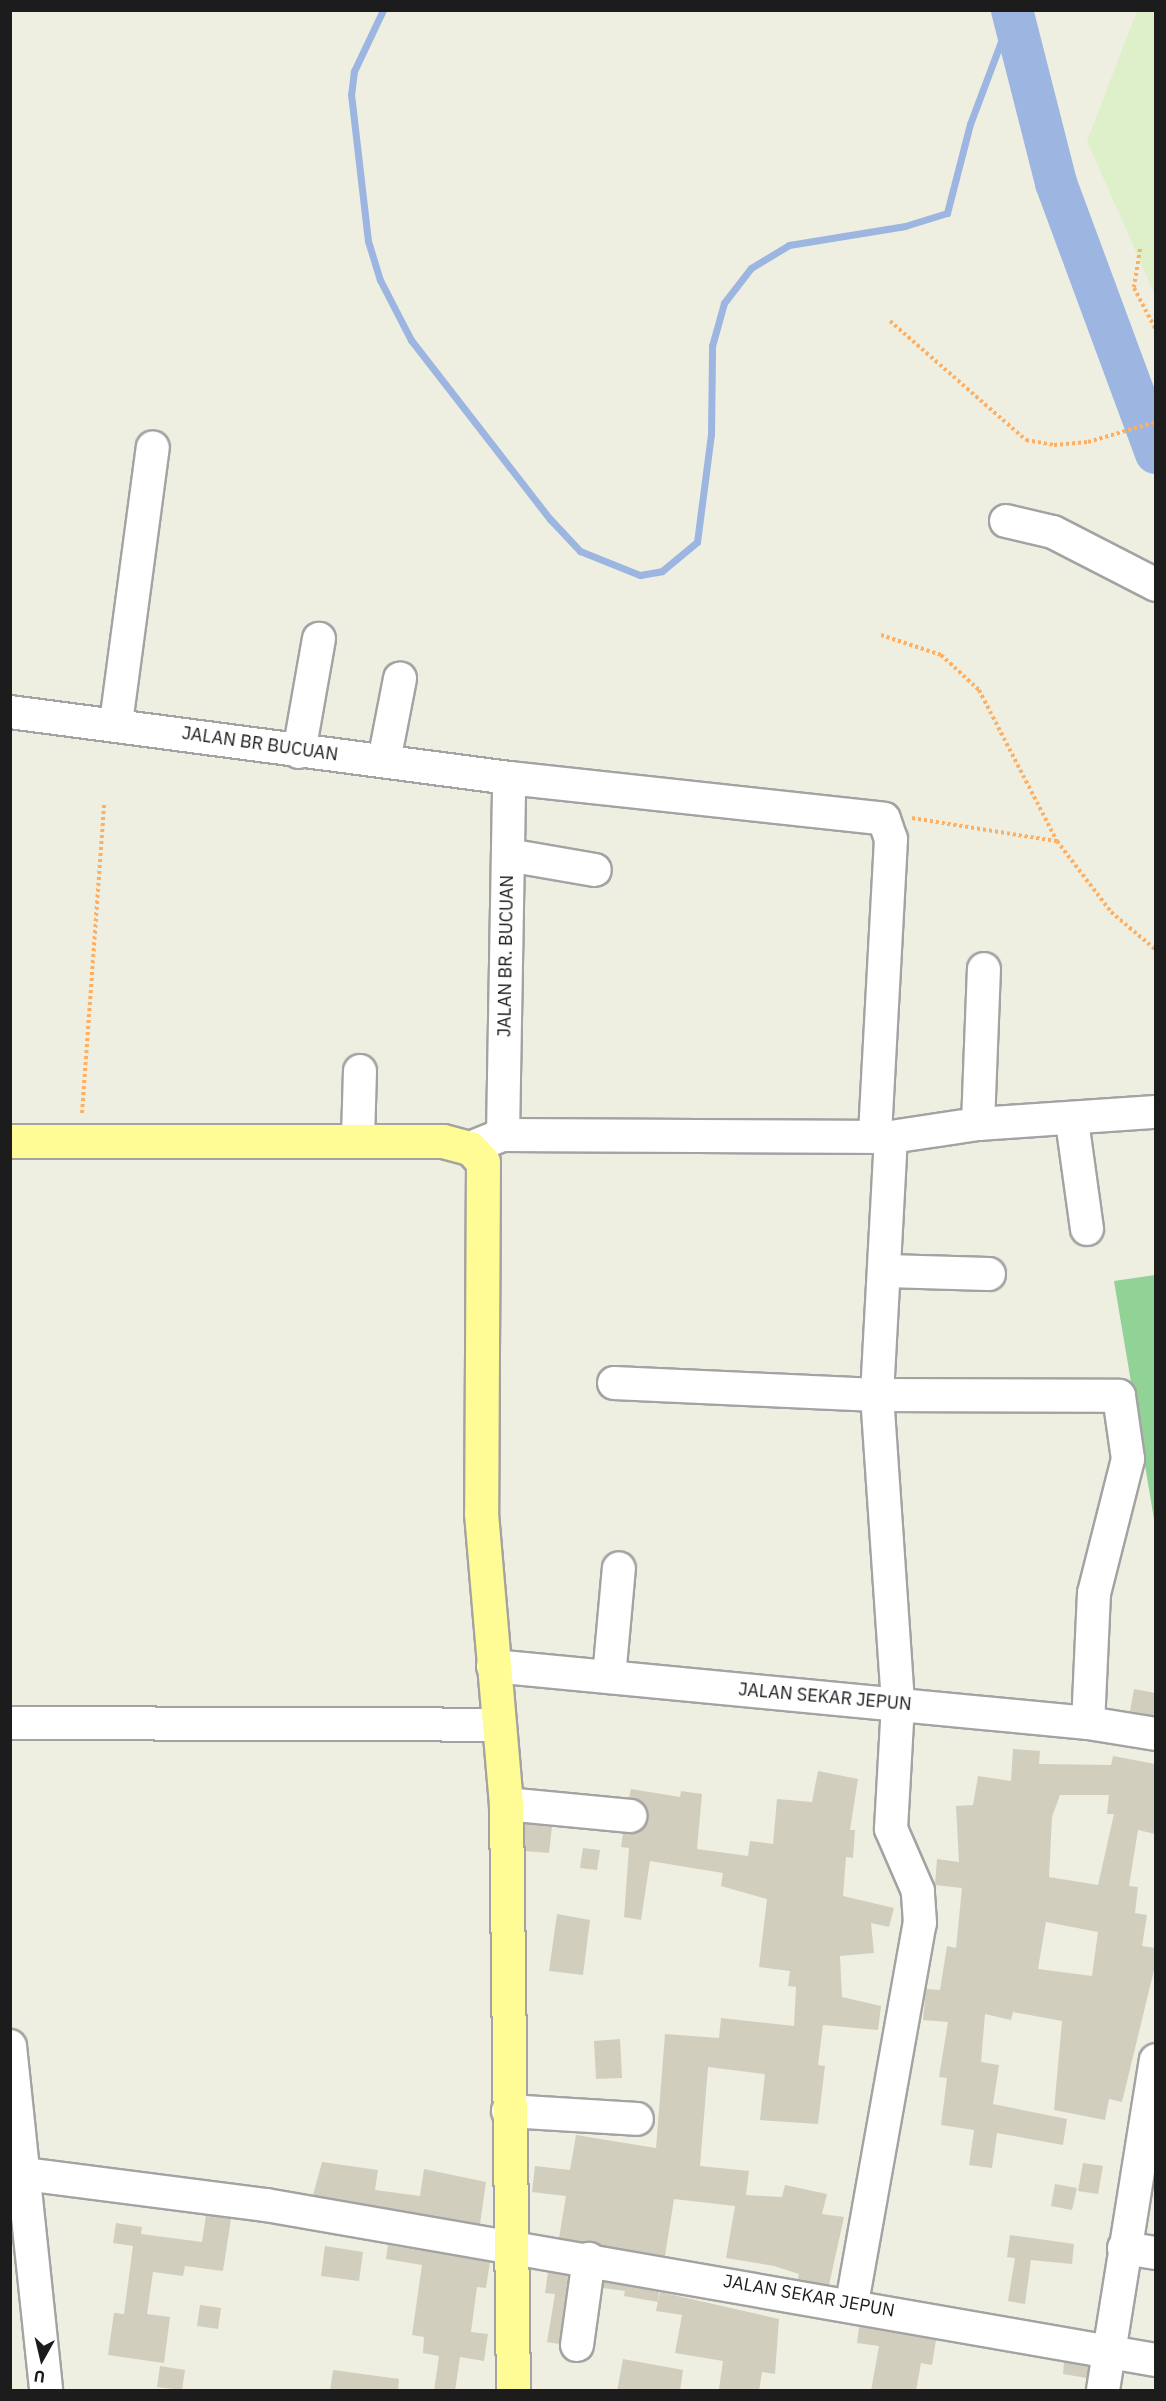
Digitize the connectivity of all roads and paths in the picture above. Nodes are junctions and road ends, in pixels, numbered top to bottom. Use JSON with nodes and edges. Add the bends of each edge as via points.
{"nodes":[{"id":1,"x":1140,"y":249,"type":"dead end"},
{"id":2,"x":890,"y":321,"type":"dead end"},
{"id":3,"x":1155,"y":330,"type":"edge"},
{"id":4,"x":1155,"y":422,"type":"edge"},
{"id":5,"x":153,"y":447,"type":"dead end"},
{"id":6,"x":1006,"y":521,"type":"dead end"},
{"id":7,"x":1155,"y":585,"type":"edge"},
{"id":8,"x":881,"y":635,"type":"dead end"},
{"id":9,"x":319,"y":639,"type":"dead end"},
{"id":10,"x":400,"y":679,"type":"dead end"},
{"id":11,"x":10,"y":712,"type":"edge"},
{"id":12,"x":116,"y":723,"type":"junction"},
{"id":13,"x":299,"y":752,"type":"junction"},
{"id":14,"x":384,"y":761,"type":"junction"},
{"id":15,"x":509,"y":778,"type":"junction"},
{"id":16,"x":104,"y":804,"type":"dead end"},
{"id":17,"x":884,"y":819,"type":"junction"},
{"id":18,"x":1057,"y":841,"type":"junction"},
{"id":19,"x":508,"y":855,"type":"junction"},
{"id":20,"x":595,"y":870,"type":"dead end"},
{"id":21,"x":1155,"y":950,"type":"edge"},
{"id":22,"x":984,"y":969,"type":"dead end"},
{"id":23,"x":360,"y":1071,"type":"dead end"},
{"id":24,"x":1155,"y":1112,"type":"edge"},
{"id":25,"x":1072,"y":1121,"type":"junction"},
{"id":26,"x":978,"y":1124,"type":"junction"},
{"id":27,"x":503,"y":1135,"type":"junction"},
{"id":28,"x":883,"y":1137,"type":"junction"},
{"id":29,"x":358,"y":1138,"type":"junction"},
{"id":30,"x":10,"y":1141,"type":"edge"},
{"id":31,"x":80,"y":1141,"type":"junction"},
{"id":32,"x":470,"y":1148,"type":"junction"},
{"id":33,"x":1087,"y":1229,"type":"dead end"},
{"id":34,"x":886,"y":1271,"type":"junction"},
{"id":35,"x":989,"y":1274,"type":"dead end"},
{"id":36,"x":614,"y":1383,"type":"dead end"},
{"id":37,"x":877,"y":1395,"type":"junction"},
{"id":38,"x":620,"y":1568,"type":"dead end"},
{"id":39,"x":493,"y":1666,"type":"junction"},
{"id":40,"x":609,"y":1677,"type":"junction"},
{"id":41,"x":898,"y":1703,"type":"junction"},
{"id":42,"x":10,"y":1722,"type":"edge"},
{"id":43,"x":1088,"y":1722,"type":"junction"},
{"id":44,"x":499,"y":1725,"type":"junction"},
{"id":45,"x":1155,"y":1734,"type":"edge"},
{"id":46,"x":506,"y":1804,"type":"junction"},
{"id":47,"x":630,"y":1816,"type":"dead end"},
{"id":48,"x":11,"y":2058,"type":"edge"},
{"id":49,"x":1155,"y":2060,"type":"edge"},
{"id":50,"x":508,"y":2111,"type":"junction"},
{"id":51,"x":637,"y":2119,"type":"dead end"},
{"id":52,"x":24,"y":2174,"type":"junction"},
{"id":53,"x":509,"y":2246,"type":"junction"},
{"id":54,"x":1124,"y":2248,"type":"junction"},
{"id":55,"x":1155,"y":2253,"type":"edge"},
{"id":56,"x":589,"y":2259,"type":"junction"},
{"id":57,"x":852,"y":2303,"type":"junction"},
{"id":58,"x":577,"y":2345,"type":"dead end"},
{"id":59,"x":1109,"y":2350,"type":"junction"},
{"id":60,"x":1155,"y":2360,"type":"edge"},
{"id":61,"x":46,"y":2391,"type":"edge"},
{"id":62,"x":513,"y":2391,"type":"edge"},
{"id":63,"x":1103,"y":2391,"type":"edge"}],
"edges":[{"from":1,"to":3,"type":"path","via":[[1134,288]]},
{"from":2,"to":4,"type":"path","via":[[1026,440],[1054,446],[1088,442]]},
{"from":5,"to":12,"type":"street"},
{"from":6,"to":7,"type":"street","via":[[1053,532]]},
{"from":8,"to":18,"type":"path","via":[[941,655],[979,690]]},
{"from":9,"to":13,"type":"street"},
{"from":10,"to":14,"type":"street"},
{"from":11,"to":12,"type":"street","name":"JALAN BR BUCUAN"},
{"from":12,"to":13,"type":"street","name":"JALAN BR BUCUAN"},
{"from":13,"to":14,"type":"street","name":"JALAN BR BUCUAN"},
{"from":14,"to":15,"type":"street","name":"JALAN BR BUCUAN"},
{"from":15,"to":17,"type":"street","name":"JALAN BR BUCUAN"},
{"from":15,"to":19,"type":"street","name":"JALAN BR. BUCUAN"},
{"from":16,"to":31,"type":"path"},
{"from":17,"to":18,"type":"path","via":[[945,821]]},
{"from":17,"to":28,"type":"street","via":[[891,839]]},
{"from":18,"to":21,"type":"path","via":[[1111,912]]},
{"from":19,"to":20,"type":"street"},
{"from":19,"to":27,"type":"street","name":"JALAN BR. BUCUAN"},
{"from":22,"to":26,"type":"street"},
{"from":23,"to":29,"type":"street"},
{"from":24,"to":25,"type":"street"},
{"from":25,"to":26,"type":"street"},
{"from":25,"to":33,"type":"street"},
{"from":26,"to":28,"type":"street"},
{"from":27,"to":28,"type":"street"},
{"from":27,"to":32,"type":"street"},
{"from":28,"to":34,"type":"street"},
{"from":29,"to":31,"type":"main road"},
{"from":29,"to":32,"type":"main road","via":[[442,1141]]},
{"from":30,"to":31,"type":"main road"},
{"from":32,"to":39,"type":"main road","via":[[483,1162],[484,1176],[481,1513]]},
{"from":34,"to":35,"type":"street"},
{"from":34,"to":37,"type":"street"},
{"from":36,"to":37,"type":"street"},
{"from":37,"to":41,"type":"street"},
{"from":37,"to":43,"type":"street","via":[[1111,1394],[1122,1400],[1128,1459],[1094,1593]]},
{"from":38,"to":40,"type":"street"},
{"from":39,"to":40,"type":"street","name":"JALAN SEKAR JEPUN"},
{"from":39,"to":44,"type":"main road"},
{"from":40,"to":41,"type":"street","name":"JALAN SEKAR JEPUN"},
{"from":41,"to":43,"type":"street","name":"JALAN SEKAR JEPUN"},
{"from":41,"to":57,"type":"street","via":[[891,1829],[918,1891],[920,1923]]},
{"from":42,"to":44,"type":"street"},
{"from":43,"to":45,"type":"street","name":"JALAN SEKAR JEPUN"},
{"from":44,"to":46,"type":"main road"},
{"from":46,"to":47,"type":"street"},
{"from":46,"to":50,"type":"main road"},
{"from":48,"to":52,"type":"street"},
{"from":49,"to":54,"type":"street"},
{"from":50,"to":51,"type":"street"},
{"from":50,"to":53,"type":"main road"},
{"from":52,"to":53,"type":"street","name":"JALAN SEKAR JEPUN","via":[[266,2205]]},
{"from":52,"to":61,"type":"street"},
{"from":53,"to":56,"type":"street","name":"JALAN SEKAR JEPUN"},
{"from":53,"to":62,"type":"main road"},
{"from":54,"to":55,"type":"street"},
{"from":54,"to":59,"type":"street"},
{"from":56,"to":57,"type":"street","name":"JALAN SEKAR JEPUN"},
{"from":56,"to":58,"type":"street"},
{"from":57,"to":59,"type":"street","name":"JALAN SEKAR JEPUN"},
{"from":59,"to":60,"type":"street","name":"JALAN SEKAR JEPUN"},
{"from":59,"to":63,"type":"street"}]}
